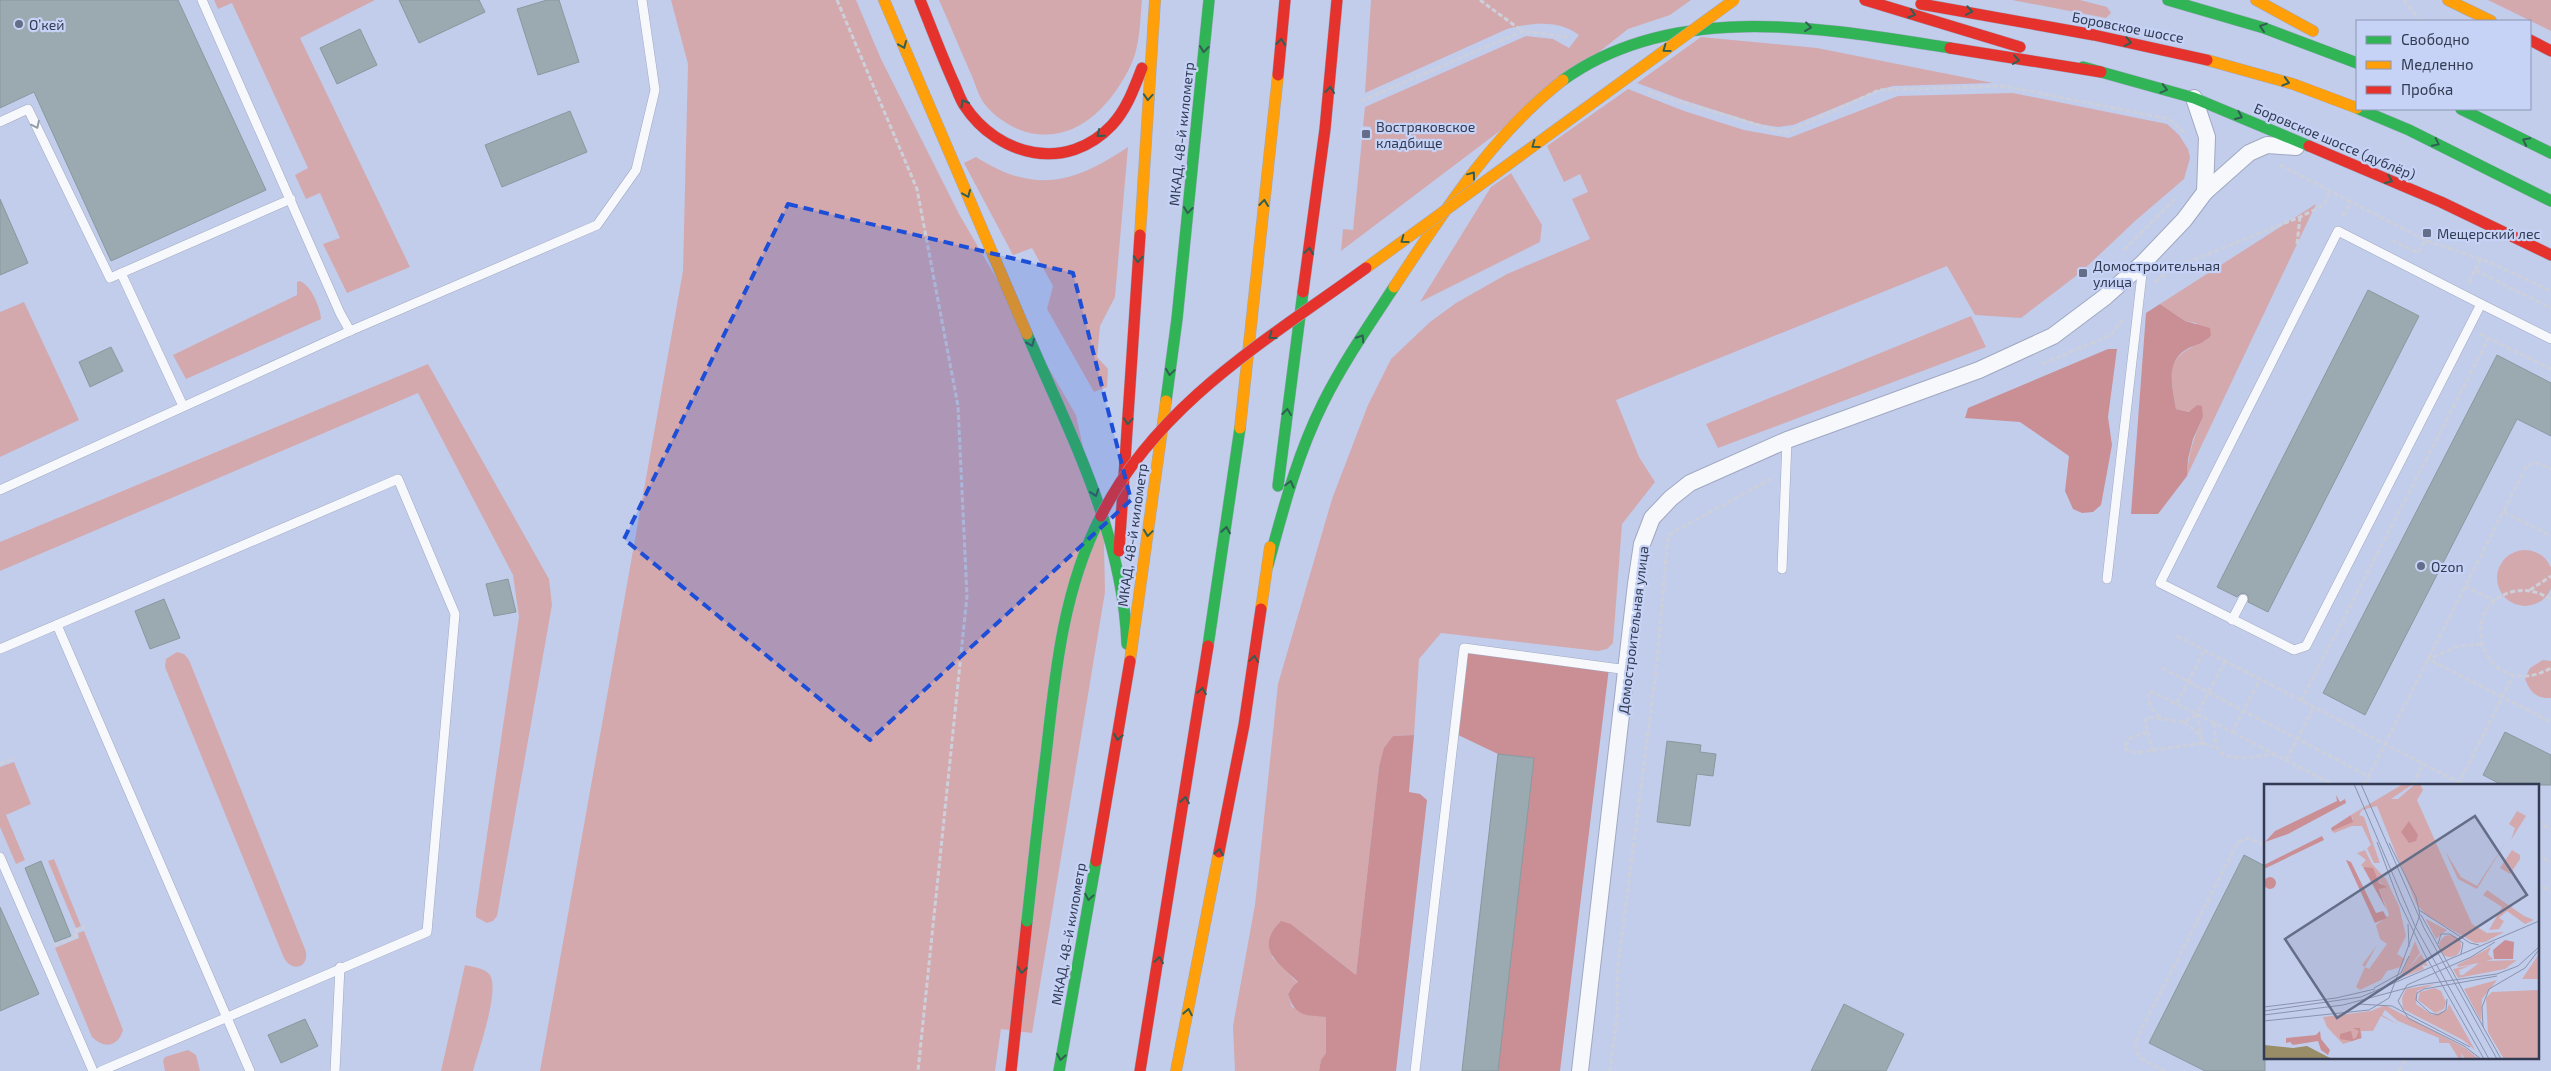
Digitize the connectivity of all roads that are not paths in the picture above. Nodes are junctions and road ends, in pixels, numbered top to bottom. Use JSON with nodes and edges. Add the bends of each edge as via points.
{"nodes":[{"id":1,"x":202,"y":0,"type":"edge"},
{"id":2,"x":642,"y":0,"type":"edge"},
{"id":3,"x":884,"y":0,"type":"edge"},
{"id":4,"x":920,"y":0,"type":"edge"},
{"id":5,"x":1155,"y":0,"type":"edge"},
{"id":6,"x":1209,"y":0,"type":"edge"},
{"id":7,"x":1285,"y":0,"type":"edge"},
{"id":8,"x":1337,"y":0,"type":"edge"},
{"id":9,"x":1734,"y":0,"type":"edge"},
{"id":10,"x":1865,"y":0,"type":"edge"},
{"id":11,"x":1886,"y":0,"type":"edge"},
{"id":12,"x":2168,"y":0,"type":"edge"},
{"id":13,"x":2256,"y":0,"type":"edge"},
{"id":14,"x":2448,"y":0,"type":"edge"},
{"id":15,"x":2489,"y":20,"type":"edge"},
{"id":16,"x":1152,"y":31,"type":"junction"},
{"id":17,"x":2531,"y":41,"type":"edge"},
{"id":18,"x":2551,"y":51,"type":"edge"},
{"id":19,"x":2356,"y":54,"type":"edge"},
{"id":20,"x":2356,"y":62,"type":"edge"},
{"id":21,"x":2100,"y":72,"type":"junction"},
{"id":22,"x":2194,"y":98,"type":"junction"},
{"id":23,"x":2356,"y":107,"type":"edge"},
{"id":24,"x":2363,"y":110,"type":"edge"},
{"id":25,"x":2463,"y":110,"type":"edge"},
{"id":26,"x":0,"y":122,"type":"edge"},
{"id":27,"x":2314,"y":148,"type":"junction"},
{"id":28,"x":2551,"y":153,"type":"edge"},
{"id":29,"x":2205,"y":192,"type":"junction"},
{"id":30,"x":291,"y":199,"type":"junction"},
{"id":31,"x":2551,"y":200,"type":"edge"},
{"id":32,"x":2551,"y":255,"type":"edge"},
{"id":33,"x":2143,"y":263,"type":"junction"},
{"id":34,"x":121,"y":273,"type":"junction"},
{"id":35,"x":2482,"y":304,"type":"junction"},
{"id":36,"x":350,"y":331,"type":"junction"},
{"id":37,"x":2551,"y":339,"type":"edge"},
{"id":38,"x":182,"y":406,"type":"junction"},
{"id":39,"x":1787,"y":440,"type":"junction"},
{"id":40,"x":0,"y":490,"type":"edge"},
{"id":41,"x":1268,"y":565,"type":"junction"},
{"id":42,"x":1782,"y":569,"type":"dead end"},
{"id":43,"x":1118,"y":574,"type":"junction"},
{"id":44,"x":2107,"y":579,"type":"dead end"},
{"id":45,"x":2243,"y":600,"type":"dead end"},
{"id":46,"x":2232,"y":620,"type":"junction"},
{"id":47,"x":56,"y":625,"type":"junction"},
{"id":48,"x":0,"y":650,"type":"edge"},
{"id":49,"x":1628,"y":670,"type":"junction"},
{"id":50,"x":1126,"y":689,"type":"junction"},
{"id":51,"x":0,"y":857,"type":"edge"},
{"id":52,"x":340,"y":967,"type":"junction"},
{"id":53,"x":226,"y":1017,"type":"junction"},
{"id":54,"x":1178,"y":1067,"type":"edge"},
{"id":55,"x":93,"y":1071,"type":"edge"},
{"id":56,"x":101,"y":1071,"type":"edge"},
{"id":57,"x":250,"y":1071,"type":"edge"},
{"id":58,"x":335,"y":1071,"type":"edge"},
{"id":59,"x":1011,"y":1071,"type":"edge"},
{"id":60,"x":1059,"y":1071,"type":"edge"},
{"id":61,"x":1140,"y":1071,"type":"edge"},
{"id":62,"x":1415,"y":1071,"type":"edge"},
{"id":63,"x":1580,"y":1071,"type":"edge"}],
"edges":[{"from":1,"to":30,"type":"lane"},
{"from":2,"to":36,"type":"lane","via":[[655,90],[636,170],[597,226]]},
{"from":3,"to":43,"type":"main road","one_way":true,"via":[[1093,487]]},
{"from":16,"to":4,"type":"main road","one_way":true,"via":[[1139,80],[1125,109],[1102,134],[1077,152],[1045,157],[1018,150],[988,133],[965,107]]},
{"from":5,"to":16,"type":"main road"},
{"from":6,"to":50,"type":"main road","name":"МКАД, 48-й километр","one_way":true,"via":[[1177,319]]},
{"from":61,"to":7,"type":"main road","one_way":true,"via":[[1246,391]]},
{"from":41,"to":8,"type":"main road","one_way":true,"via":[[1328,105]]},
{"from":9,"to":59,"type":"main road","one_way":true,"bridge":true,"via":[[1222,372],[1192,398],[1132,464],[1110,498],[1089,542],[1071,597],[1056,660]]},
{"from":10,"to":21,"type":"main road","one_way":true},
{"from":11,"to":23,"type":"main road","name":"Боровское шоссе","one_way":true,"via":[[1967,10],[2193,55],[2320,92]]},
{"from":20,"to":12,"type":"main road","one_way":true,"via":[[2218,12]]},
{"from":13,"to":19,"type":"main road"},
{"from":14,"to":15,"type":"main road"},
{"from":16,"to":43,"type":"main road","one_way":true},
{"from":17,"to":18,"type":"main road"},
{"from":21,"to":22,"type":"main road","name":"Боровское шоссе (дублёр)","one_way":true},
{"from":41,"to":21,"type":"main road","one_way":true,"via":[[1292,475],[1314,420],[1341,369],[1440,217],[1475,171],[1511,127],[1582,65],[1642,37],[1741,24],[1785,24]]},
{"from":22,"to":27,"type":"main road","name":"Боровское шоссе (дублёр)","one_way":true},
{"from":22,"to":29,"type":"street","via":[[2207,138]]},
{"from":24,"to":31,"type":"main road","name":"Боровское шоссе","one_way":true},
{"from":28,"to":25,"type":"main road","one_way":true},
{"from":26,"to":34,"type":"lane","one_way":true,"via":[[28,109],[110,278]]},
{"from":27,"to":29,"type":"street","name":"Домостроительная улица","via":[[2267,145],[2249,154]]},
{"from":27,"to":32,"type":"main road","name":"Боровское шоссе (дублёр)","one_way":true,"via":[[2441,202]]},
{"from":29,"to":33,"type":"street","name":"Домостроительная улица","via":[[2184,220]]},
{"from":30,"to":34,"type":"lane"},
{"from":30,"to":36,"type":"lane"},
{"from":33,"to":39,"type":"street","name":"Домостроительная улица","via":[[2054,336],[1961,377]]},
{"from":33,"to":44,"type":"lane"},
{"from":34,"to":38,"type":"lane"},
{"from":35,"to":37,"type":"lane"},
{"from":35,"to":46,"type":"lane","via":[[2306,646],[2294,650]]},
{"from":35,"to":46,"type":"lane","via":[[2338,231],[2160,583]]},
{"from":36,"to":38,"type":"lane"},
{"from":38,"to":40,"type":"lane"},
{"from":39,"to":42,"type":"lane"},
{"from":39,"to":49,"type":"street","name":"Домостроительная улица","via":[[1690,483],[1652,518],[1642,544]]},
{"from":54,"to":41,"type":"main road","one_way":true,"via":[[1244,725]]},
{"from":43,"to":50,"type":"main road","via":[[1127,638]]},
{"from":45,"to":46,"type":"lane"},
{"from":47,"to":48,"type":"lane"},
{"from":47,"to":52,"type":"lane","via":[[398,479],[455,614],[427,932]]},
{"from":47,"to":53,"type":"lane"},
{"from":49,"to":62,"type":"lane","via":[[1464,648]]},
{"from":49,"to":63,"type":"street","name":"Домостроительная улица"},
{"from":50,"to":60,"type":"main road","name":"МКАД, 48-й километр","one_way":true},
{"from":51,"to":55,"type":"lane"},
{"from":52,"to":53,"type":"lane"},
{"from":52,"to":58,"type":"lane"},
{"from":53,"to":56,"type":"lane"},
{"from":53,"to":57,"type":"lane"}]}
